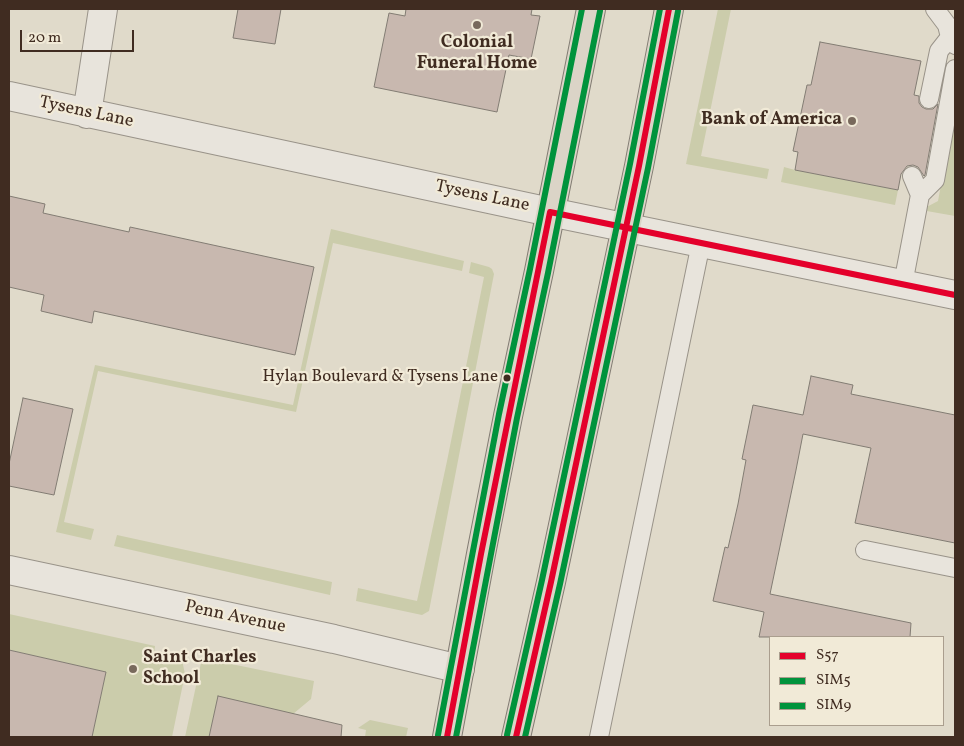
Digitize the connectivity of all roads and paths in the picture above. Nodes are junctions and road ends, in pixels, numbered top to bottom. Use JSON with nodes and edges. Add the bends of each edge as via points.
{"nodes":[{"id":1,"x":103,"y":9,"type":"edge"},
{"id":2,"x":591,"y":9,"type":"edge"},
{"id":3,"x":669,"y":9,"type":"edge"},
{"id":4,"x":935,"y":9,"type":"edge"},
{"id":5,"x":953,"y":41,"type":"edge"},
{"id":6,"x":955,"y":69,"type":"edge"},
{"id":7,"x":9,"y":96,"type":"edge"},
{"id":8,"x":930,"y":99,"type":"dead end"},
{"id":9,"x":87,"y":114,"type":"junction"},
{"id":10,"x":912,"y":176,"type":"dead end"},
{"id":11,"x":920,"y":195,"type":"junction"},
{"id":12,"x":550,"y":212,"type":"junction"},
{"id":13,"x":626,"y":227,"type":"junction"},
{"id":14,"x":701,"y":243,"type":"junction"},
{"id":15,"x":903,"y":284,"type":"junction"},
{"id":16,"x":955,"y":295,"type":"edge"},
{"id":17,"x":865,"y":550,"type":"dead end"},
{"id":18,"x":955,"y":568,"type":"edge"},
{"id":19,"x":9,"y":570,"type":"edge"},
{"id":20,"x":460,"y":669,"type":"junction"},
{"id":21,"x":447,"y":737,"type":"edge"},
{"id":22,"x":516,"y":737,"type":"edge"},
{"id":23,"x":599,"y":737,"type":"edge"}],
"edges":[{"from":1,"to":9,"type":"street"},
{"from":2,"to":12,"type":"main road"},
{"from":3,"to":13,"type":"main road"},
{"from":4,"to":5,"type":"lane","via":[[947,24]]},
{"from":5,"to":8,"type":"lane","via":[[939,51]]},
{"from":6,"to":11,"type":"lane","via":[[935,180]]},
{"from":7,"to":9,"type":"street","name":"Tysens Lane"},
{"from":9,"to":12,"type":"street","name":"Tysens Lane"},
{"from":10,"to":11,"type":"lane"},
{"from":11,"to":15,"type":"lane"},
{"from":12,"to":13,"type":"street","name":"Tysens Lane"},
{"from":12,"to":20,"type":"main road"},
{"from":13,"to":14,"type":"street","name":"Tysens Lane"},
{"from":13,"to":22,"type":"main road"},
{"from":14,"to":15,"type":"street","name":"Tysens Lane"},
{"from":14,"to":23,"type":"lane"},
{"from":15,"to":16,"type":"street","name":"Tysens Lane"},
{"from":17,"to":18,"type":"lane"},
{"from":19,"to":20,"type":"street","name":"Penn Avenue"},
{"from":20,"to":21,"type":"main road"}]}
